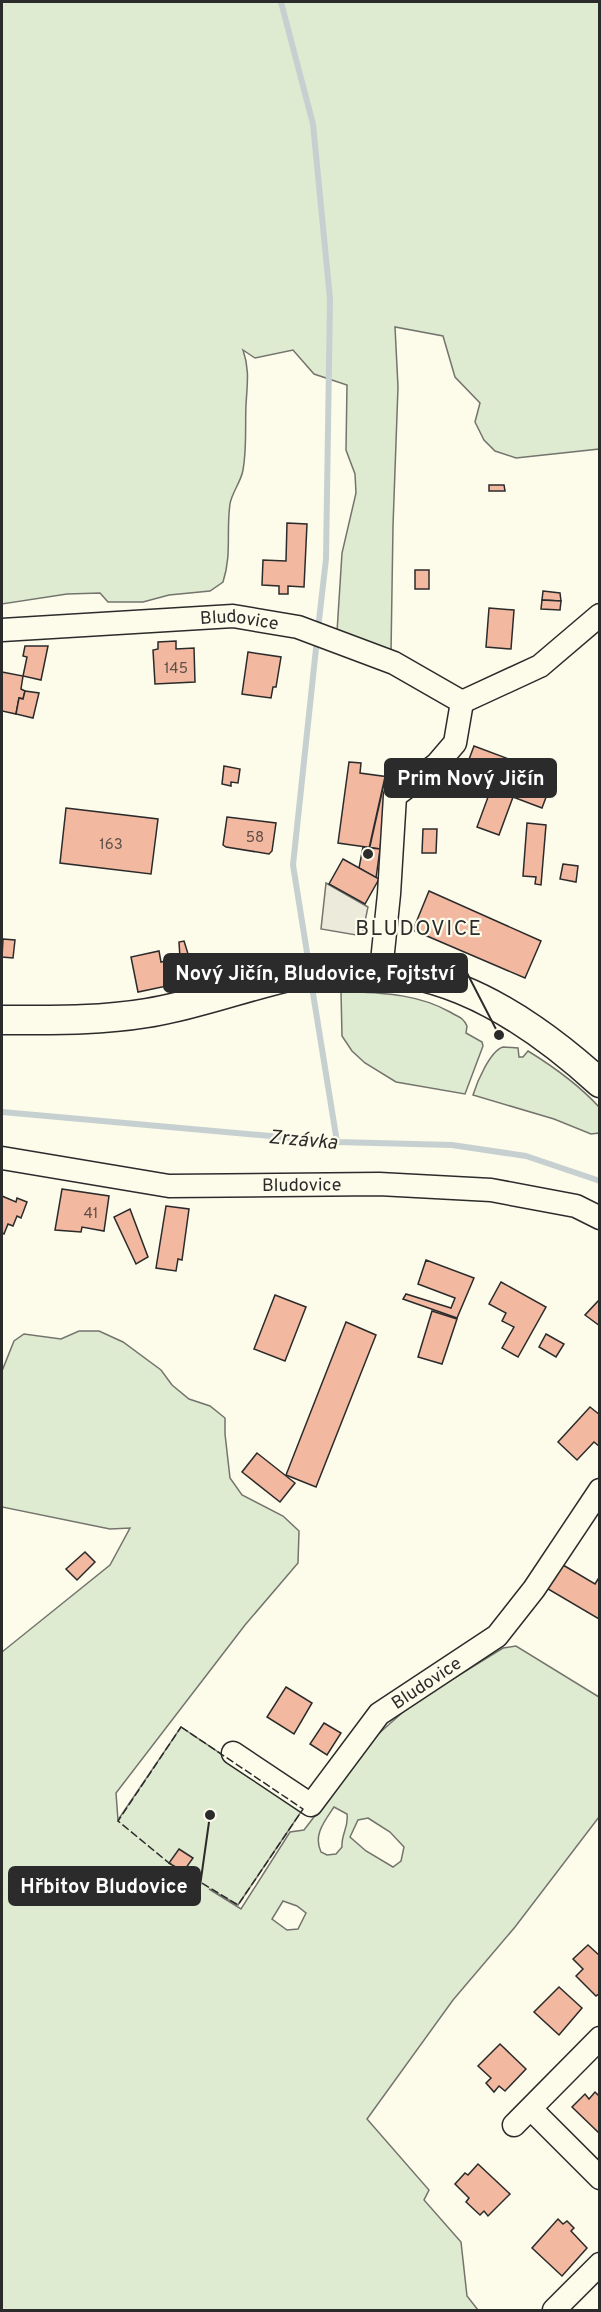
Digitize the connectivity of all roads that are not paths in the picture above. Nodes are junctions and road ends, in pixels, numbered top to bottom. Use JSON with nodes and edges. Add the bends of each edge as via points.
{"nodes":[{"id":1,"x":600,"y":615,"type":"edge"},
{"id":2,"x":2,"y":630,"type":"edge"},
{"id":3,"x":462,"y":702,"type":"junction"},
{"id":4,"x":381,"y":971,"type":"junction"},
{"id":5,"x":2,"y":1020,"type":"edge"},
{"id":6,"x":600,"y":1083,"type":"edge"},
{"id":7,"x":2,"y":1158,"type":"edge"},
{"id":8,"x":600,"y":1218,"type":"edge"},
{"id":9,"x":600,"y":1490,"type":"edge"},
{"id":10,"x":233,"y":1753,"type":"dead end"},
{"id":11,"x":600,"y":2038,"type":"edge"},
{"id":12,"x":531,"y":2109,"type":"junction"},
{"id":13,"x":513,"y":2126,"type":"dead end"},
{"id":14,"x":600,"y":2178,"type":"edge"},
{"id":15,"x":600,"y":2264,"type":"edge"},
{"id":16,"x":554,"y":2310,"type":"edge"}],
"edges":[{"from":1,"to":3,"type":"street","via":[[540,666]]},
{"from":2,"to":3,"type":"street","name":"Bludovice","via":[[233,616],[298,627],[383,659]]},
{"from":3,"to":4,"type":"street","via":[[455,743],[437,764],[395,796]]},
{"from":4,"to":5,"type":"main road","via":[[346,969],[308,974],[146,1013]]},
{"from":4,"to":6,"type":"main road","via":[[430,978],[499,1006],[542,1035]]},
{"from":7,"to":8,"type":"street","name":"Bludovice","via":[[169,1186],[379,1184],[491,1190],[576,1206]]},
{"from":9,"to":10,"type":"street","name":"Bludovice","via":[[534,1589],[497,1636],[379,1714],[311,1805]]},
{"from":11,"to":12,"type":"street"},
{"from":12,"to":13,"type":"street"},
{"from":12,"to":14,"type":"street"},
{"from":15,"to":16,"type":"street"}]}
